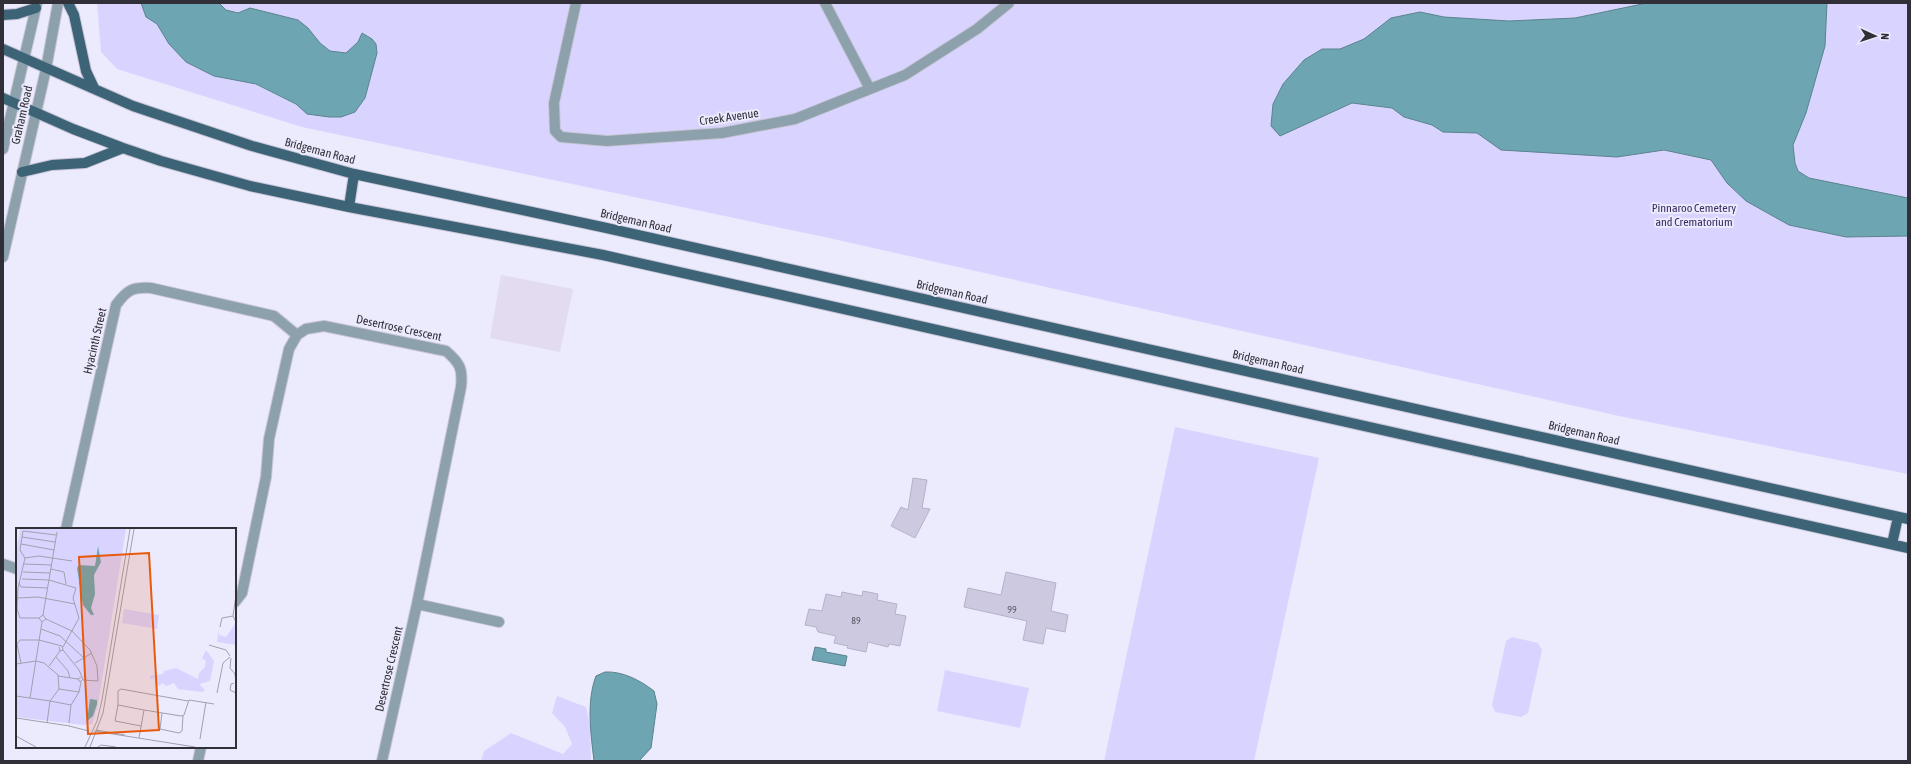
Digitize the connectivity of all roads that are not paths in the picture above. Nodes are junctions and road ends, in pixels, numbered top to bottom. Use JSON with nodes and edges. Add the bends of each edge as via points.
{"nodes":[{"id":1,"x":58,"y":3,"type":"edge"},
{"id":2,"x":68,"y":3,"type":"edge"},
{"id":3,"x":576,"y":3,"type":"edge"},
{"id":4,"x":826,"y":3,"type":"edge"},
{"id":5,"x":1009,"y":3,"type":"edge"},
{"id":6,"x":37,"y":5,"type":"edge"},
{"id":7,"x":3,"y":15,"type":"edge"},
{"id":8,"x":3,"y":49,"type":"edge"},
{"id":9,"x":25,"y":59,"type":"junction"},
{"id":10,"x":46,"y":69,"type":"junction"},
{"id":11,"x":94,"y":88,"type":"junction"},
{"id":12,"x":870,"y":89,"type":"junction"},
{"id":13,"x":3,"y":98,"type":"edge"},
{"id":14,"x":14,"y":103,"type":"junction"},
{"id":15,"x":35,"y":113,"type":"junction"},
{"id":16,"x":123,"y":148,"type":"junction"},
{"id":17,"x":3,"y":149,"type":"edge"},
{"id":18,"x":22,"y":172,"type":"junction"},
{"id":19,"x":354,"y":174,"type":"junction"},
{"id":20,"x":349,"y":207,"type":"junction"},
{"id":21,"x":3,"y":257,"type":"edge"},
{"id":22,"x":298,"y":335,"type":"junction"},
{"id":23,"x":1898,"y":517,"type":"junction"},
{"id":24,"x":1908,"y":519,"type":"edge"},
{"id":25,"x":66,"y":528,"type":"edge"},
{"id":26,"x":1892,"y":544,"type":"junction"},
{"id":27,"x":1908,"y":548,"type":"edge"},
{"id":28,"x":3,"y":564,"type":"edge"},
{"id":29,"x":16,"y":569,"type":"edge"},
{"id":30,"x":236,"y":601,"type":"edge"},
{"id":31,"x":417,"y":604,"type":"junction"},
{"id":32,"x":499,"y":622,"type":"dead end"},
{"id":33,"x":201,"y":748,"type":"edge"},
{"id":34,"x":198,"y":761,"type":"edge"},
{"id":35,"x":382,"y":761,"type":"edge"}],
"edges":[{"from":1,"to":10,"type":"street","name":"Graham Road"},
{"from":2,"to":11,"type":"main road","via":[[74,15],[85,66]]},
{"from":3,"to":12,"type":"street","name":"Creek Avenue","via":[[554,103],[555,131],[561,137],[607,141],[722,133],[795,119]]},
{"from":4,"to":12,"type":"street"},
{"from":5,"to":12,"type":"street","name":"Creek Avenue","via":[[977,29],[905,75]]},
{"from":6,"to":7,"type":"main road","via":[[16,14]]},
{"from":6,"to":9,"type":"street","name":"Graham Road"},
{"from":8,"to":9,"type":"main road","name":"Bridgeman Road"},
{"from":9,"to":10,"type":"main road","name":"Bridgeman Road"},
{"from":9,"to":14,"type":"street","name":"Graham Road"},
{"from":10,"to":11,"type":"main road","name":"Bridgeman Road"},
{"from":10,"to":15,"type":"street","name":"Graham Road"},
{"from":11,"to":19,"type":"main road","name":"Bridgeman Road","via":[[133,106],[195,128]]},
{"from":13,"to":14,"type":"main road"},
{"from":14,"to":15,"type":"main road"},
{"from":14,"to":17,"type":"street","name":"Graham Road"},
{"from":15,"to":16,"type":"main road"},
{"from":15,"to":18,"type":"street","name":"Graham Road"},
{"from":16,"to":18,"type":"main road","via":[[85,164],[52,165]]},
{"from":16,"to":20,"type":"main road","via":[[215,177]]},
{"from":18,"to":21,"type":"street","name":"Graham Road"},
{"from":19,"to":20,"type":"main road"},
{"from":19,"to":23,"type":"main road","name":"Bridgeman Road","via":[[602,227]]},
{"from":20,"to":26,"type":"main road","via":[[603,255]]},
{"from":22,"to":25,"type":"street","name":"Hyacinth Street","via":[[274,316],[151,288],[136,287],[125,294],[116,306]]},
{"from":22,"to":30,"type":"street","via":[[289,349],[269,439],[266,477],[242,593]]},
{"from":22,"to":31,"type":"street","name":"Desertrose Crescent","via":[[306,329],[324,326],[446,351],[459,365],[463,374]]},
{"from":23,"to":24,"type":"main road","name":"Bridgeman Road"},
{"from":23,"to":26,"type":"main road"},
{"from":26,"to":27,"type":"main road"},
{"from":28,"to":29,"type":"street"},
{"from":31,"to":32,"type":"street"},
{"from":31,"to":35,"type":"street","name":"Desertrose Crescent"},
{"from":33,"to":34,"type":"street"}]}
